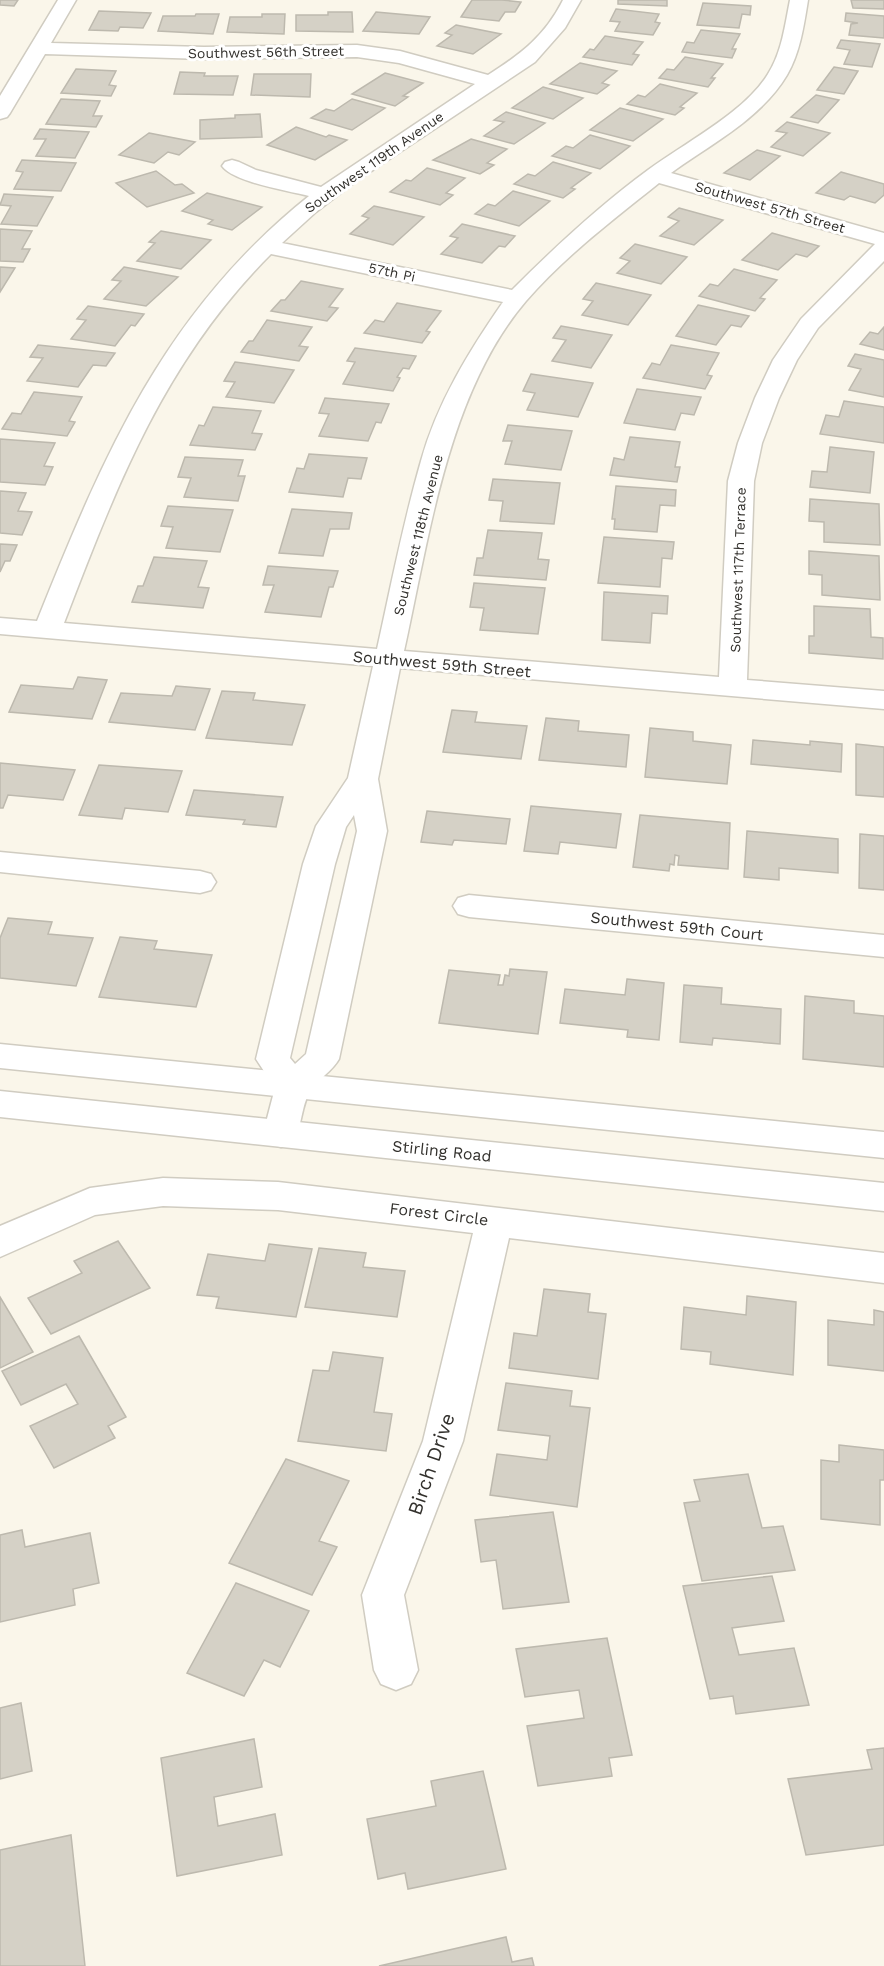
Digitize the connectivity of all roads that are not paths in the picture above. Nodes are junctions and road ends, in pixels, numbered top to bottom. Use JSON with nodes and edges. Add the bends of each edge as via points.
{"nodes":[{"id":1,"x":67,"y":0,"type":"edge"},
{"id":2,"x":572,"y":0,"type":"edge"},
{"id":3,"x":799,"y":0,"type":"edge"},
{"id":4,"x":39,"y":48,"type":"junction"},
{"id":5,"x":490,"y":82,"type":"junction"},
{"id":6,"x":0,"y":113,"type":"edge"},
{"id":7,"x":232,"y":166,"type":"dead end"},
{"id":8,"x":655,"y":175,"type":"junction"},
{"id":9,"x":325,"y":194,"type":"junction"},
{"id":10,"x":884,"y":240,"type":"edge"},
{"id":11,"x":267,"y":246,"type":"junction"},
{"id":12,"x":884,"y":248,"type":"edge"},
{"id":13,"x":517,"y":298,"type":"junction"},
{"id":14,"x":0,"y":626,"type":"edge"},
{"id":15,"x":47,"y":631,"type":"junction"},
{"id":16,"x":388,"y":660,"type":"junction"},
{"id":17,"x":733,"y":687,"type":"junction"},
{"id":18,"x":884,"y":700,"type":"edge"},
{"id":19,"x":363,"y":778,"type":"junction"},
{"id":20,"x":0,"y":862,"type":"edge"},
{"id":21,"x":200,"y":882,"type":"dead end"},
{"id":22,"x":469,"y":906,"type":"dead end"},
{"id":23,"x":884,"y":946,"type":"edge"},
{"id":24,"x":0,"y":1056,"type":"edge"},
{"id":25,"x":293,"y":1087,"type":"junction"},
{"id":26,"x":0,"y":1104,"type":"edge"},
{"id":27,"x":281,"y":1134,"type":"junction"},
{"id":28,"x":884,"y":1145,"type":"edge"},
{"id":29,"x":884,"y":1197,"type":"edge"},
{"id":30,"x":494,"y":1221,"type":"junction"},
{"id":31,"x":0,"y":1242,"type":"edge"},
{"id":32,"x":884,"y":1268,"type":"edge"},
{"id":33,"x":396,"y":1670,"type":"dead end"}],
"edges":[{"from":1,"to":4,"type":"street"},
{"from":2,"to":5,"type":"street","name":"Southwest 119th Avenue","via":[[549,38],[528,58]]},
{"from":3,"to":8,"type":"street","name":"Southwest 118th Avenue","via":[[792,39],[778,74],[755,104]]},
{"from":4,"to":5,"type":"street","name":"Southwest 56th Street","via":[[204,53],[372,52]]},
{"from":4,"to":6,"type":"street"},
{"from":5,"to":9,"type":"street","name":"Southwest 119th Avenue"},
{"from":7,"to":9,"type":"street"},
{"from":8,"to":10,"type":"street","name":"Southwest 57th Street"},
{"from":8,"to":13,"type":"street","name":"Southwest 118th Avenue","via":[[569,245]]},
{"from":9,"to":11,"type":"street","name":"Southwest 119th Avenue"},
{"from":11,"to":13,"type":"street","name":"57th Pi"},
{"from":11,"to":15,"type":"street","name":"Southwest 119th Avenue","via":[[192,332],[143,408]]},
{"from":12,"to":17,"type":"street","name":"Southwest 117th Terrace","via":[[809,324],[781,369],[750,443],[741,481]]},
{"from":13,"to":16,"type":"street","name":"Southwest 118th Avenue","via":[[463,386],[434,459]]},
{"from":14,"to":15,"type":"street","name":"Southwest 59th Street"},
{"from":15,"to":16,"type":"street","name":"Southwest 59th Street"},
{"from":16,"to":17,"type":"street","name":"Southwest 59th Street"},
{"from":16,"to":19,"type":"street","name":"Southwest 118th Avenue"},
{"from":17,"to":18,"type":"street","name":"Southwest 59th Street"},
{"from":19,"to":25,"type":"street","name":"Southwest 118th Avenue","via":[[372,831],[322,1059]]},
{"from":19,"to":25,"type":"street","name":"Southwest 118th Avenue","via":[[331,826],[273,1059]]},
{"from":20,"to":21,"type":"street"},
{"from":22,"to":23,"type":"street","name":"Southwest 59th Court"},
{"from":24,"to":25,"type":"street"},
{"from":25,"to":27,"type":"street"},
{"from":25,"to":28,"type":"street"},
{"from":26,"to":27,"type":"street","name":"Stirling Road"},
{"from":27,"to":29,"type":"street","name":"Stirling Road"},
{"from":30,"to":31,"type":"street","name":"Forest Circle","via":[[278,1196],[164,1192],[90,1202]]},
{"from":30,"to":32,"type":"street","name":"Forest Circle"},
{"from":30,"to":33,"type":"street","name":"Birch Drive","via":[[443,1441],[383,1595]]}]}
